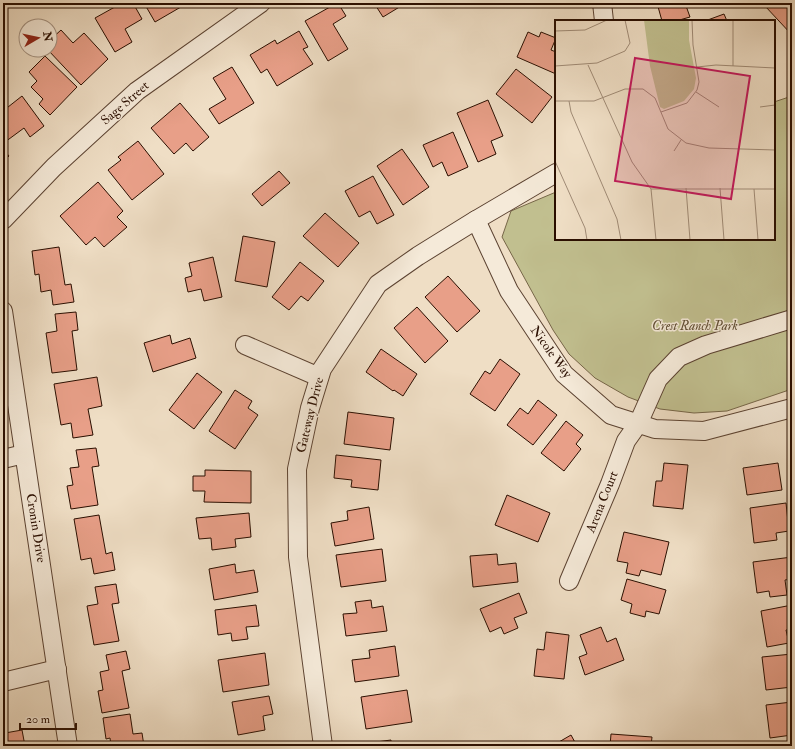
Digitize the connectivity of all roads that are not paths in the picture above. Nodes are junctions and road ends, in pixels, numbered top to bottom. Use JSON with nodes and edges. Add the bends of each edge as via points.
{"nodes":[{"id":1,"x":261,"y":3,"type":"edge"},
{"id":2,"x":602,"y":3,"type":"edge"},
{"id":3,"x":604,"y":20,"type":"edge"},
{"id":4,"x":555,"y":174,"type":"edge"},
{"id":5,"x":3,"y":220,"type":"edge"},
{"id":6,"x":476,"y":220,"type":"junction"},
{"id":7,"x":3,"y":311,"type":"edge"},
{"id":8,"x":792,"y":319,"type":"edge"},
{"id":9,"x":245,"y":345,"type":"dead end"},
{"id":10,"x":319,"y":377,"type":"junction"},
{"id":11,"x":792,"y":408,"type":"edge"},
{"id":12,"x":638,"y":424,"type":"junction"},
{"id":13,"x":24,"y":454,"type":"junction"},
{"id":14,"x":3,"y":459,"type":"edge"},
{"id":15,"x":569,"y":581,"type":"dead end"},
{"id":16,"x":57,"y":669,"type":"junction"},
{"id":17,"x":3,"y":682,"type":"edge"},
{"id":18,"x":68,"y":746,"type":"edge"},
{"id":19,"x":323,"y":746,"type":"edge"}],
"edges":[{"from":1,"to":5,"type":"street","name":"Sage Street","via":[[137,91],[54,167]]},
{"from":2,"to":3,"type":"street"},
{"from":4,"to":6,"type":"street","name":"Gateway Drive"},
{"from":6,"to":10,"type":"street","name":"Gateway Drive","via":[[378,284]]},
{"from":6,"to":12,"type":"street","name":"Nicole Way","via":[[509,291],[564,374],[611,415]]},
{"from":7,"to":13,"type":"street","name":"Cronin Drive"},
{"from":8,"to":12,"type":"street","name":"Arena Court","via":[[706,345],[679,357],[658,379]]},
{"from":9,"to":10,"type":"street"},
{"from":10,"to":19,"type":"street","name":"Gateway Drive","via":[[297,469],[298,557]]},
{"from":11,"to":12,"type":"street","name":"Nicole Way","via":[[704,430],[655,429]]},
{"from":12,"to":15,"type":"street","name":"Arena Court","via":[[626,441]]},
{"from":13,"to":14,"type":"street"},
{"from":13,"to":16,"type":"street","name":"Cronin Drive"},
{"from":16,"to":17,"type":"street"},
{"from":16,"to":18,"type":"street","name":"Cronin Drive"}]}
